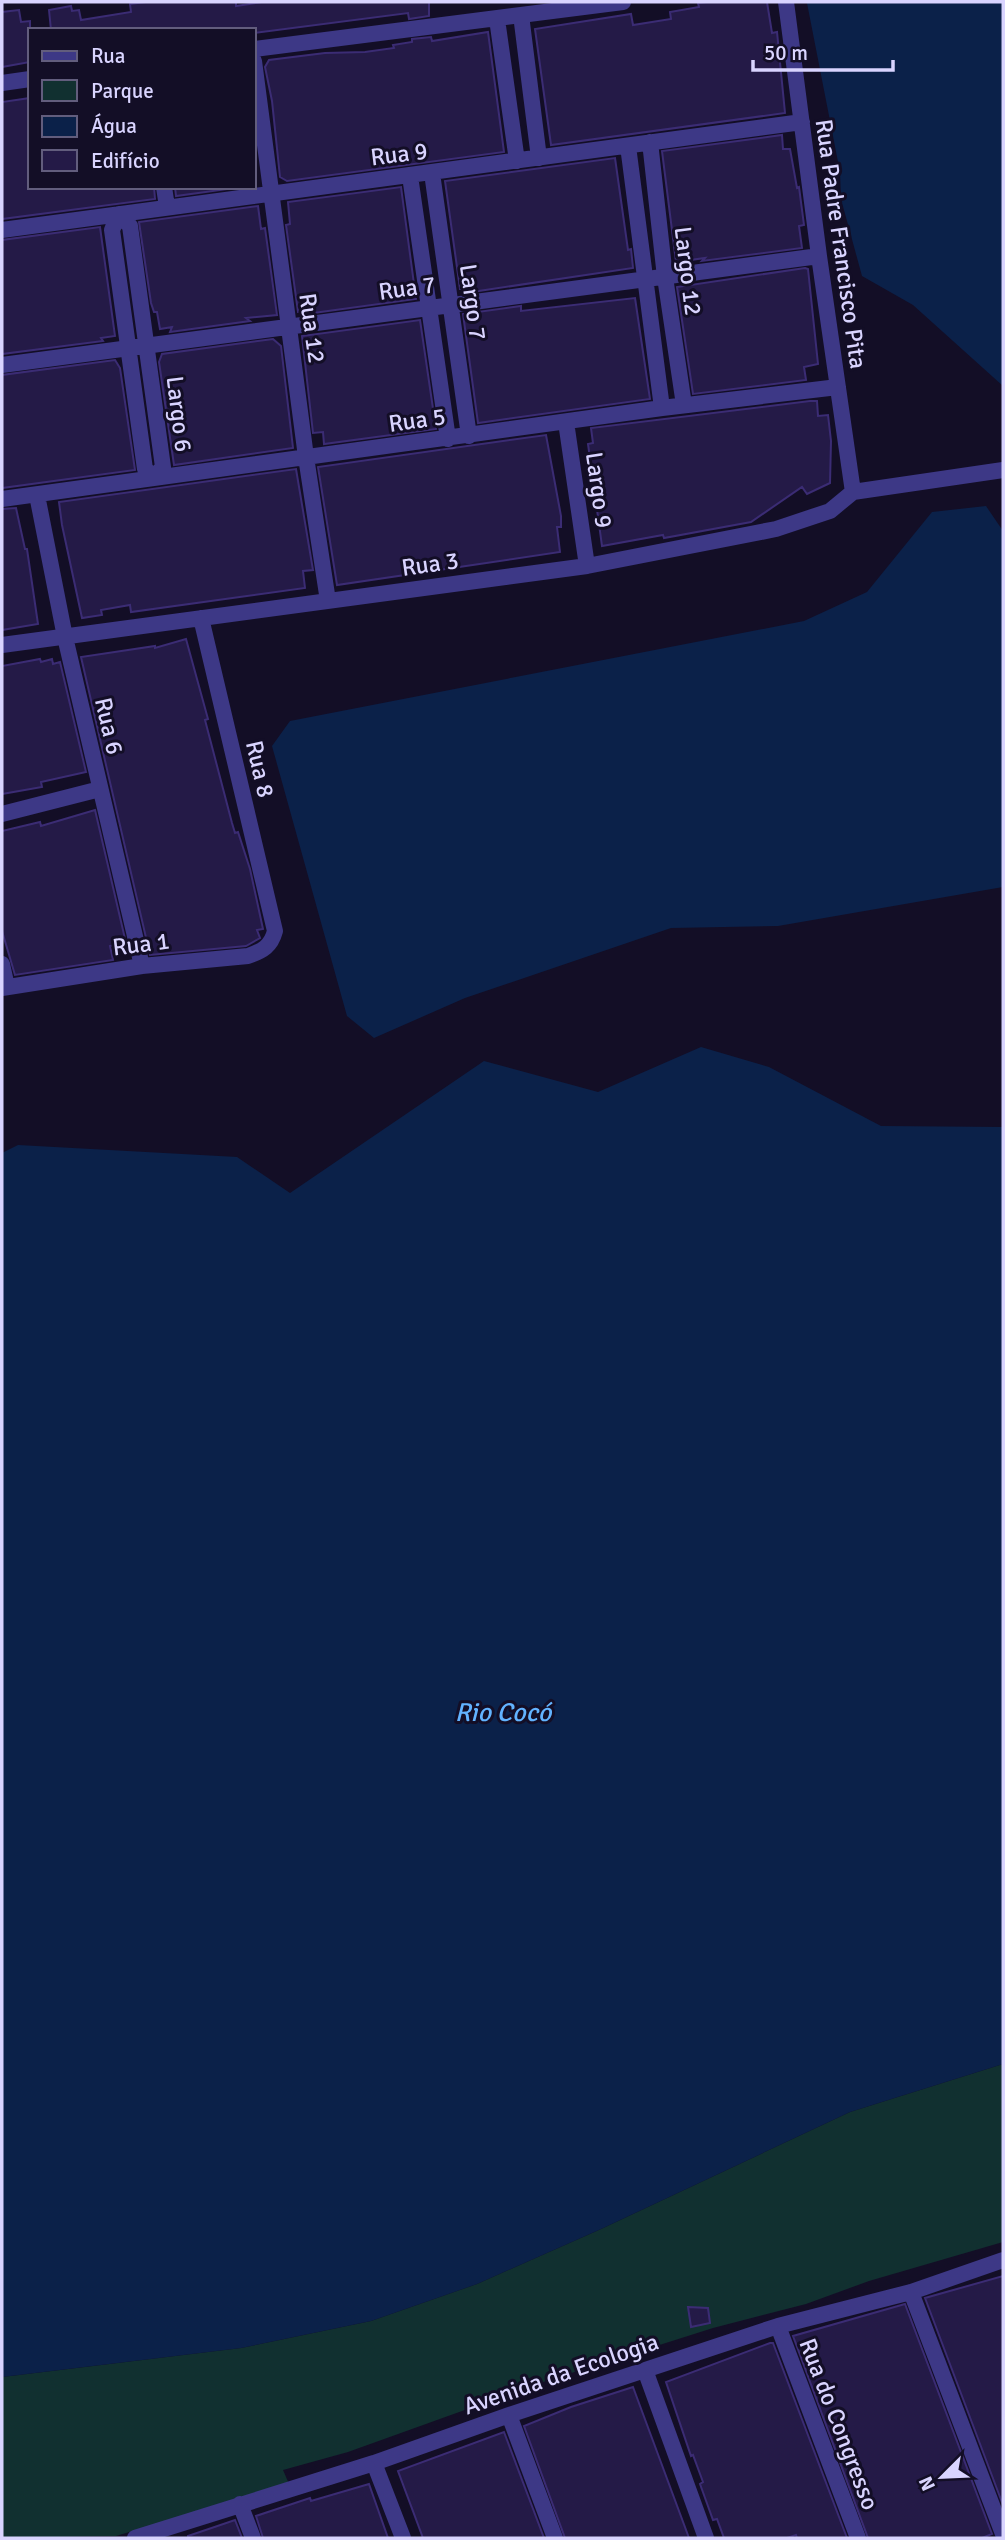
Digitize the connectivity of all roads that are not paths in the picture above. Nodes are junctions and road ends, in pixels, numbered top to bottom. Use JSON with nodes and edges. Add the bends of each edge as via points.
{"nodes":[{"id":1,"x":623,"y":2,"type":"edge"},
{"id":2,"x":786,"y":2,"type":"edge"},
{"id":3,"x":521,"y":15,"type":"junction"},
{"id":4,"x":497,"y":19,"type":"junction"},
{"id":5,"x":256,"y":49,"type":"edge"},
{"id":6,"x":256,"y":78,"type":"edge"},
{"id":7,"x":28,"y":79,"type":"edge"},
{"id":8,"x":2,"y":83,"type":"edge"},
{"id":9,"x":802,"y":122,"type":"junction"},
{"id":10,"x":650,"y":142,"type":"junction"},
{"id":11,"x":628,"y":146,"type":"junction"},
{"id":12,"x":540,"y":158,"type":"junction"},
{"id":13,"x":517,"y":161,"type":"junction"},
{"id":14,"x":432,"y":173,"type":"junction"},
{"id":15,"x":410,"y":176,"type":"junction"},
{"id":16,"x":164,"y":189,"type":"edge"},
{"id":17,"x":270,"y":193,"type":"junction"},
{"id":18,"x":167,"y":207,"type":"junction"},
{"id":19,"x":119,"y":214,"type":"junction"},
{"id":20,"x":2,"y":230,"type":"edge"},
{"id":21,"x":819,"y":256,"type":"junction"},
{"id":22,"x":665,"y":277,"type":"junction"},
{"id":23,"x":644,"y":280,"type":"junction"},
{"id":24,"x":450,"y":304,"type":"junction"},
{"id":25,"x":428,"y":308,"type":"junction"},
{"id":26,"x":289,"y":328,"type":"junction"},
{"id":27,"x":147,"y":346,"type":"junction"},
{"id":28,"x":129,"y":349,"type":"junction"},
{"id":29,"x":2,"y":365,"type":"edge"},
{"id":30,"x":838,"y":387,"type":"junction"},
{"id":31,"x":684,"y":405,"type":"junction"},
{"id":32,"x":662,"y":408,"type":"junction"},
{"id":33,"x":566,"y":422,"type":"junction"},
{"id":34,"x":469,"y":436,"type":"junction"},
{"id":35,"x":448,"y":439,"type":"junction"},
{"id":36,"x":306,"y":457,"type":"junction"},
{"id":37,"x":1003,"y":470,"type":"edge"},
{"id":38,"x":154,"y":477,"type":"junction"},
{"id":39,"x":853,"y":492,"type":"junction"},
{"id":40,"x":37,"y":495,"type":"junction"},
{"id":41,"x":2,"y":499,"type":"edge"},
{"id":42,"x":587,"y":566,"type":"junction"},
{"id":43,"x":328,"y":601,"type":"junction"},
{"id":44,"x":201,"y":618,"type":"junction"},
{"id":45,"x":65,"y":638,"type":"junction"},
{"id":46,"x":2,"y":645,"type":"edge"},
{"id":47,"x":100,"y":789,"type":"junction"},
{"id":48,"x":2,"y":814,"type":"edge"},
{"id":49,"x":275,"y":930,"type":"joint"},
{"id":50,"x":2,"y":964,"type":"edge"},
{"id":51,"x":142,"y":966,"type":"junction"},
{"id":52,"x":4,"y":987,"type":"edge"},
{"id":53,"x":1003,"y":2260,"type":"edge"},
{"id":54,"x":911,"y":2292,"type":"junction"},
{"id":55,"x":778,"y":2326,"type":"junction"},
{"id":56,"x":645,"y":2370,"type":"junction"},
{"id":57,"x":509,"y":2415,"type":"junction"},
{"id":58,"x":374,"y":2463,"type":"junction"},
{"id":59,"x":240,"y":2504,"type":"junction"},
{"id":60,"x":1003,"y":2533,"type":"edge"},
{"id":61,"x":135,"y":2538,"type":"edge"},
{"id":62,"x":253,"y":2538,"type":"edge"},
{"id":63,"x":402,"y":2538,"type":"edge"},
{"id":64,"x":555,"y":2538,"type":"edge"},
{"id":65,"x":706,"y":2538,"type":"edge"},
{"id":66,"x":858,"y":2538,"type":"edge"}],
"edges":[{"from":1,"to":3,"type":"street"},
{"from":2,"to":9,"type":"street","name":"Rua Padre Francisco Pita"},
{"from":3,"to":4,"type":"street"},
{"from":3,"to":12,"type":"street"},
{"from":4,"to":5,"type":"street"},
{"from":4,"to":13,"type":"street"},
{"from":6,"to":17,"type":"street","name":"Rua 12"},
{"from":7,"to":8,"type":"street"},
{"from":9,"to":10,"type":"street","name":"Rua 9"},
{"from":9,"to":21,"type":"street","name":"Rua Padre Francisco Pita"},
{"from":10,"to":11,"type":"street","name":"Rua 9"},
{"from":10,"to":22,"type":"street","name":"Largo 12"},
{"from":11,"to":12,"type":"street","name":"Rua 9"},
{"from":11,"to":23,"type":"street","name":"Largo 12"},
{"from":12,"to":13,"type":"street","name":"Rua 9"},
{"from":13,"to":14,"type":"street","name":"Rua 9"},
{"from":14,"to":15,"type":"street","name":"Rua 9"},
{"from":14,"to":24,"type":"street","name":"Largo 7"},
{"from":15,"to":17,"type":"street","name":"Rua 9"},
{"from":15,"to":25,"type":"street","name":"Largo 7"},
{"from":16,"to":18,"type":"street"},
{"from":17,"to":18,"type":"street","name":"Rua 9"},
{"from":17,"to":26,"type":"street","name":"Rua 12"},
{"from":18,"to":19,"type":"street","name":"Rua 9"},
{"from":19,"to":20,"type":"street","name":"Rua 9"},
{"from":19,"to":27,"type":"street","name":"Largo 6","via":[[130,226]]},
{"from":19,"to":28,"type":"street","name":"Largo 6","via":[[112,229]]},
{"from":21,"to":22,"type":"street","name":"Rua 7"},
{"from":21,"to":30,"type":"street","name":"Rua Padre Francisco Pita"},
{"from":22,"to":23,"type":"street","name":"Rua 7"},
{"from":22,"to":31,"type":"street","name":"Largo 12"},
{"from":23,"to":24,"type":"street","name":"Rua 7"},
{"from":23,"to":32,"type":"street","name":"Largo 12"},
{"from":24,"to":25,"type":"street","name":"Rua 7"},
{"from":24,"to":34,"type":"street","name":"Largo 7"},
{"from":25,"to":26,"type":"street","name":"Rua 7"},
{"from":25,"to":35,"type":"street","name":"Largo 7"},
{"from":26,"to":27,"type":"street","name":"Rua 7"},
{"from":26,"to":36,"type":"street","name":"Rua 12"},
{"from":27,"to":28,"type":"street","name":"Rua 7"},
{"from":27,"to":38,"type":"street","name":"Largo 6","via":[[163,467]]},
{"from":28,"to":29,"type":"street","name":"Rua 7"},
{"from":28,"to":38,"type":"street","name":"Largo 6","via":[[145,469]]},
{"from":30,"to":31,"type":"street","name":"Rua 5"},
{"from":30,"to":39,"type":"street","name":"Rua Padre Francisco Pita"},
{"from":31,"to":32,"type":"street","name":"Rua 5"},
{"from":32,"to":33,"type":"street","name":"Rua 5"},
{"from":33,"to":34,"type":"street","name":"Rua 5"},
{"from":33,"to":42,"type":"street","name":"Largo 9"},
{"from":34,"to":35,"type":"street","name":"Rua 5"},
{"from":35,"to":36,"type":"street","name":"Rua 5"},
{"from":36,"to":38,"type":"street","name":"Rua 5"},
{"from":36,"to":43,"type":"street","name":"Rua 12"},
{"from":37,"to":39,"type":"street"},
{"from":38,"to":40,"type":"street","name":"Rua 5"},
{"from":39,"to":42,"type":"street","name":"Rua 3","via":[[830,511],[776,529]]},
{"from":40,"to":41,"type":"street","name":"Rua 5"},
{"from":40,"to":45,"type":"street","name":"Rua 6"},
{"from":42,"to":43,"type":"street","name":"Rua 3"},
{"from":43,"to":44,"type":"street","name":"Rua 3"},
{"from":44,"to":45,"type":"street","name":"Rua 3"},
{"from":44,"to":49,"type":"street","name":"Rua 8"},
{"from":45,"to":46,"type":"street","name":"Rua 3"},
{"from":45,"to":47,"type":"street","name":"Rua 6"},
{"from":47,"to":48,"type":"street"},
{"from":47,"to":51,"type":"street","name":"Rua 6"},
{"from":49,"to":51,"type":"street","name":"Rua 1","via":[[268,946],[248,956]]},
{"from":50,"to":52,"type":"street"},
{"from":51,"to":52,"type":"street","name":"Rua 1"},
{"from":53,"to":54,"type":"street","name":"Avenida da Ecologia"},
{"from":54,"to":55,"type":"street","name":"Avenida da Ecologia"},
{"from":54,"to":60,"type":"street"},
{"from":55,"to":56,"type":"street","name":"Avenida da Ecologia"},
{"from":55,"to":66,"type":"street","name":"Rua do Congresso"},
{"from":56,"to":57,"type":"street","name":"Avenida da Ecologia"},
{"from":56,"to":65,"type":"street"},
{"from":57,"to":58,"type":"street","name":"Avenida da Ecologia"},
{"from":57,"to":64,"type":"street"},
{"from":58,"to":59,"type":"street","name":"Avenida da Ecologia"},
{"from":58,"to":63,"type":"street"},
{"from":59,"to":61,"type":"street","name":"Avenida da Ecologia"},
{"from":59,"to":62,"type":"street"}]}
